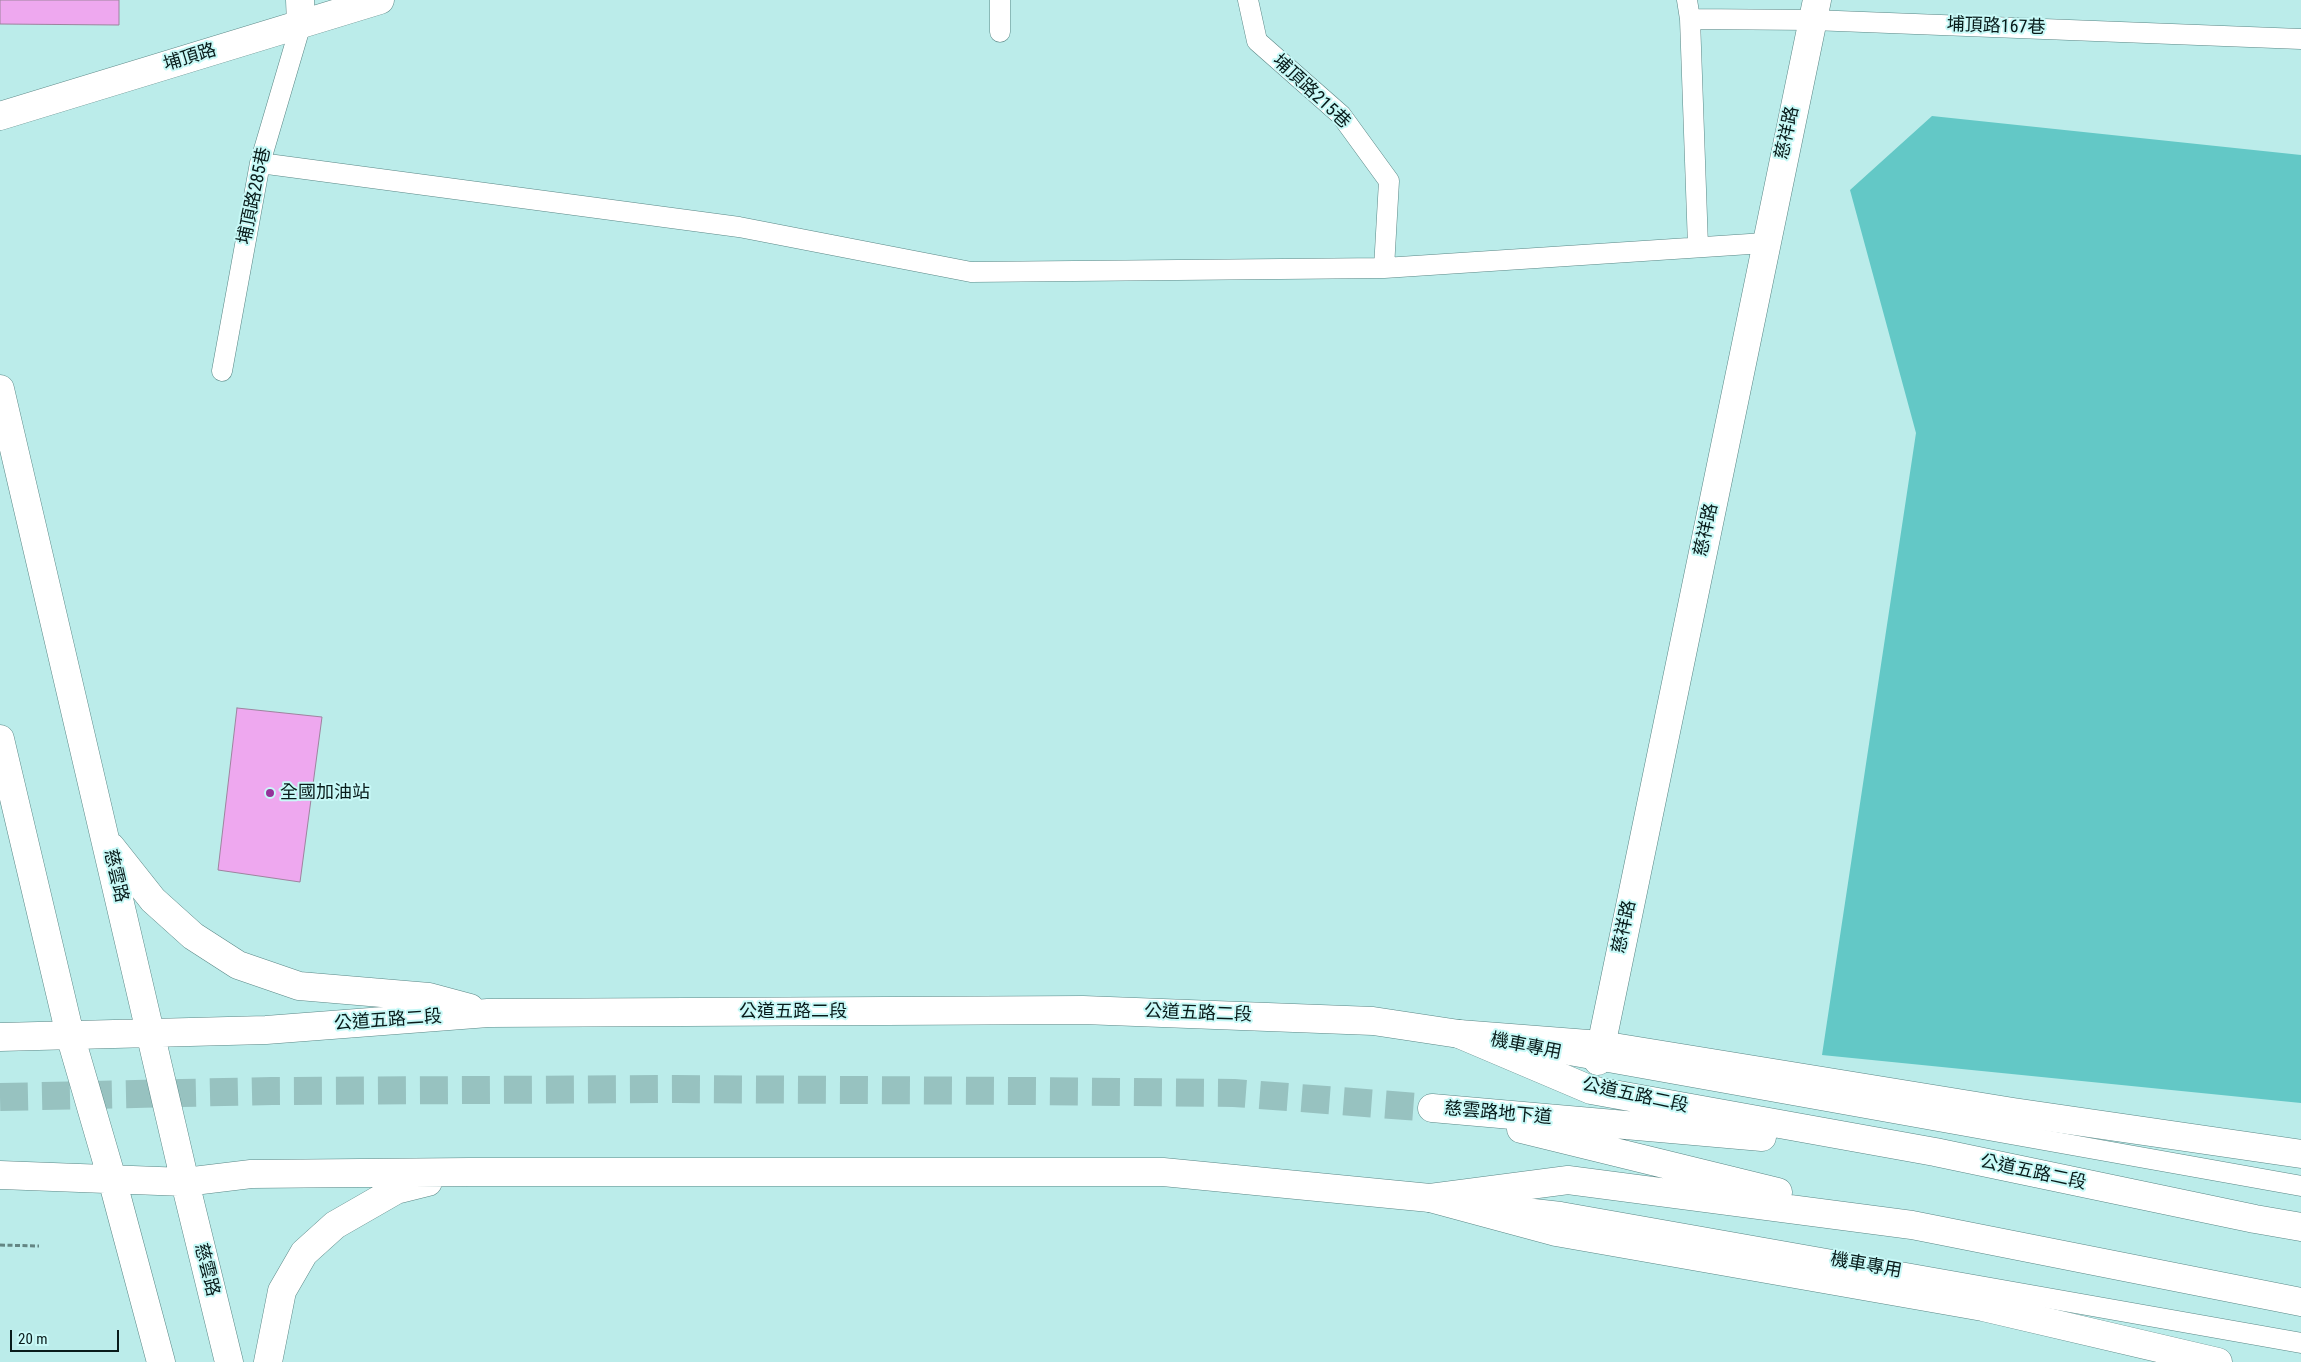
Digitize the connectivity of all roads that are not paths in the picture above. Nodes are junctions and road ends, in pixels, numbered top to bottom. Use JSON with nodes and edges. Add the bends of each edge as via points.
{"nodes":[{"id":1,"x":380,"y":0,"type":"edge"},
{"id":2,"x":1000,"y":0,"type":"edge"},
{"id":3,"x":1248,"y":0,"type":"edge"},
{"id":4,"x":1689,"y":10,"type":"edge"},
{"id":5,"x":1814,"y":10,"type":"edge"},
{"id":6,"x":300,"y":12,"type":"edge"},
{"id":7,"x":1000,"y":32,"type":"dead end"},
{"id":8,"x":2301,"y":39,"type":"edge"},
{"id":9,"x":0,"y":116,"type":"edge"},
{"id":10,"x":260,"y":162,"type":"junction"},
{"id":11,"x":1765,"y":243,"type":"junction"},
{"id":12,"x":1698,"y":246,"type":"junction"},
{"id":13,"x":1384,"y":268,"type":"junction"},
{"id":14,"x":222,"y":371,"type":"dead end"},
{"id":15,"x":0,"y":389,"type":"edge"},
{"id":16,"x":0,"y":739,"type":"edge"},
{"id":17,"x":107,"y":842,"type":"junction"},
{"id":18,"x":488,"y":1013,"type":"junction"},
{"id":19,"x":152,"y":1033,"type":"junction"},
{"id":20,"x":1459,"y":1034,"type":"junction"},
{"id":21,"x":70,"y":1035,"type":"junction"},
{"id":22,"x":0,"y":1037,"type":"edge"},
{"id":23,"x":1599,"y":1053,"type":"junction"},
{"id":24,"x":1935,"y":1152,"type":"junction"},
{"id":25,"x":2301,"y":1154,"type":"edge"},
{"id":26,"x":469,"y":1172,"type":"junction"},
{"id":27,"x":0,"y":1175,"type":"edge"},
{"id":28,"x":112,"y":1179,"type":"junction"},
{"id":29,"x":185,"y":1182,"type":"junction"},
{"id":30,"x":2301,"y":1186,"type":"edge"},
{"id":31,"x":1430,"y":1198,"type":"junction"},
{"id":32,"x":1912,"y":1225,"type":"junction"},
{"id":33,"x":2301,"y":1227,"type":"edge"},
{"id":34,"x":2301,"y":1302,"type":"edge"},
{"id":35,"x":2301,"y":1343,"type":"edge"},
{"id":36,"x":161,"y":1362,"type":"edge"},
{"id":37,"x":229,"y":1362,"type":"edge"},
{"id":38,"x":268,"y":1362,"type":"edge"},
{"id":39,"x":2218,"y":1362,"type":"edge"}],
"edges":[{"from":1,"to":6,"type":"main road","name":"埔頂路"},
{"from":2,"to":7,"type":"lane"},
{"from":3,"to":13,"type":"lane","name":"埔頂路215巷","via":[[1256,41],[1341,115],[1389,181]]},
{"from":4,"to":5,"type":"lane","name":"埔頂路167巷"},
{"from":4,"to":12,"type":"lane","name":"埔頂路167巷"},
{"from":5,"to":8,"type":"lane","name":"埔頂路167巷"},
{"from":5,"to":11,"type":"main road","name":"慈祥路"},
{"from":6,"to":9,"type":"main road","name":"埔頂路"},
{"from":6,"to":10,"type":"lane","name":"埔頂路285巷"},
{"from":10,"to":13,"type":"lane","via":[[739,226],[971,272]]},
{"from":10,"to":14,"type":"lane","name":"埔頂路285巷"},
{"from":11,"to":12,"type":"lane"},
{"from":11,"to":23,"type":"main road","name":"慈祥路"},
{"from":12,"to":13,"type":"lane"},
{"from":15,"to":17,"type":"main road","name":"慈雲路"},
{"from":16,"to":21,"type":"main road"},
{"from":17,"to":18,"type":"main road","via":[[154,900],[193,936],[238,965],[299,986],[429,997]]},
{"from":17,"to":19,"type":"main road","name":"慈雲路"},
{"from":18,"to":19,"type":"main road","name":"公道五路二段","via":[[266,1030]]},
{"from":18,"to":20,"type":"main road","name":"公道五路二段","via":[[1083,1010],[1374,1021]]},
{"from":19,"to":21,"type":"main road","name":"公道五路二段"},
{"from":19,"to":29,"type":"main road","name":"慈雲路"},
{"from":20,"to":23,"type":"main road"},
{"from":20,"to":24,"type":"main road","name":"公道五路二段","via":[[1591,1090]]},
{"from":21,"to":22,"type":"main road","name":"公道五路二段"},
{"from":21,"to":28,"type":"main road"},
{"from":23,"to":25,"type":"main road"},
{"from":23,"to":30,"type":"lane"},
{"from":24,"to":32,"type":"main road","name":"慈雲路地下道","via":[[1432,1108]]},
{"from":24,"to":33,"type":"main road","name":"公道五路二段"},
{"from":26,"to":29,"type":"main road","via":[[251,1174]]},
{"from":26,"to":31,"type":"main road","via":[[1163,1172]]},
{"from":26,"to":38,"type":"main road","via":[[396,1190],[335,1225],[304,1253],[282,1291]]},
{"from":27,"to":28,"type":"main road"},
{"from":28,"to":29,"type":"main road"},
{"from":28,"to":36,"type":"main road"},
{"from":29,"to":37,"type":"main road","name":"慈雲路"},
{"from":31,"to":32,"type":"main road","via":[[1568,1180]]},
{"from":31,"to":35,"type":"lane","name":"機車專用","via":[[1561,1212]]},
{"from":31,"to":39,"type":"main road","via":[[1556,1232],[1983,1307]]},
{"from":32,"to":34,"type":"main road"}]}
